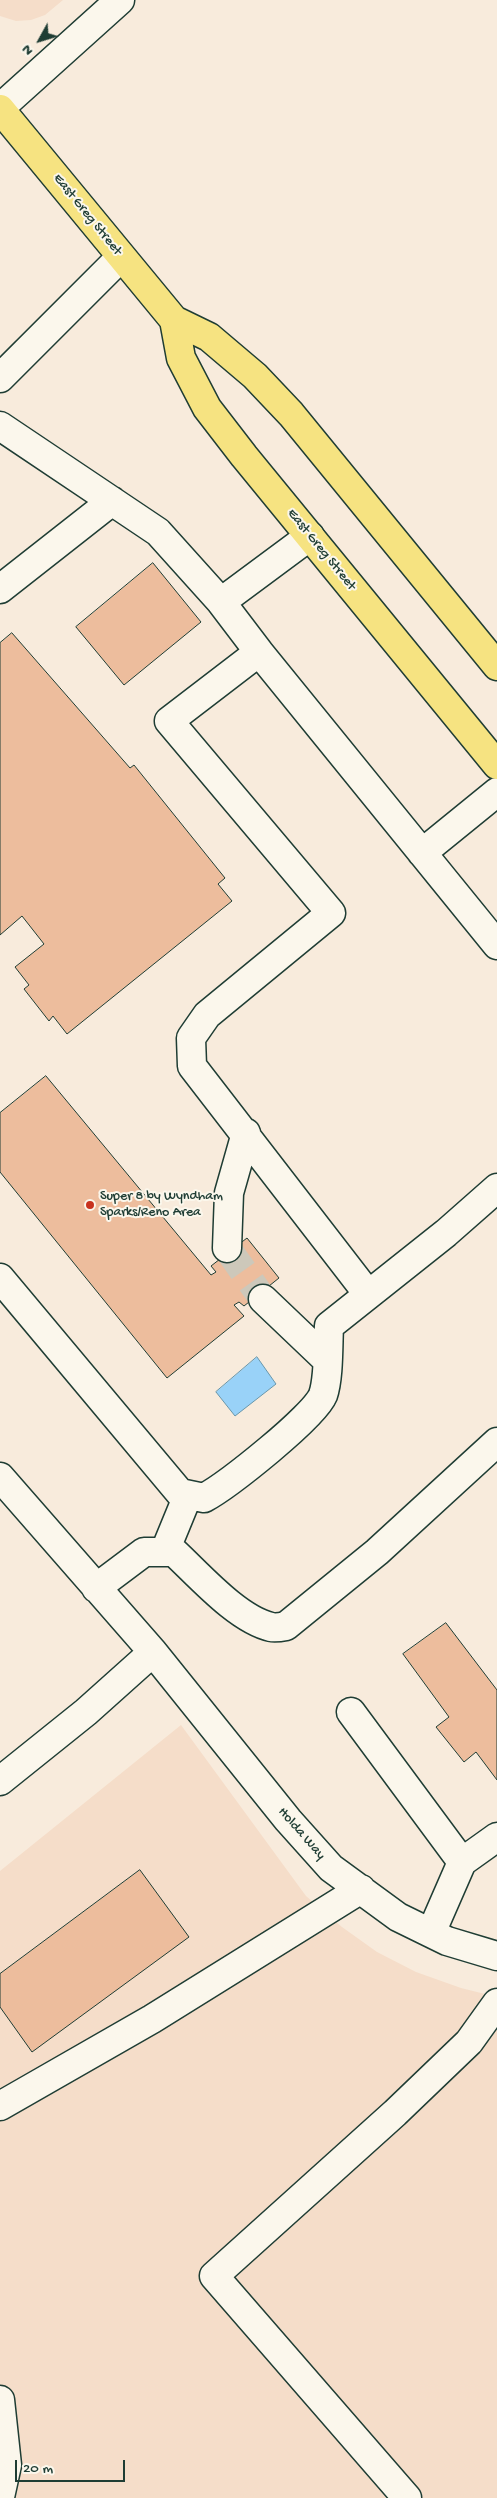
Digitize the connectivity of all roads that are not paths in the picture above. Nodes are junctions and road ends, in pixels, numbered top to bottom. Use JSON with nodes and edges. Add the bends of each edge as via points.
{"nodes":[{"id":1,"x":120,"y":0,"type":"edge"},
{"id":2,"x":0,"y":109,"type":"edge"},
{"id":3,"x":121,"y":257,"type":"junction"},
{"id":4,"x":174,"y":320,"type":"junction"},
{"id":5,"x":0,"y":378,"type":"edge"},
{"id":6,"x":0,"y":426,"type":"edge"},
{"id":7,"x":112,"y":501,"type":"junction"},
{"id":8,"x":310,"y":536,"type":"junction"},
{"id":9,"x":0,"y":589,"type":"edge"},
{"id":10,"x":221,"y":602,"type":"junction"},
{"id":11,"x":259,"y":652,"type":"junction"},
{"id":12,"x":497,"y":666,"type":"edge"},
{"id":13,"x":497,"y":765,"type":"edge"},
{"id":14,"x":497,"y":792,"type":"edge"},
{"id":15,"x":422,"y":853,"type":"junction"},
{"id":16,"x":497,"y":946,"type":"edge"},
{"id":17,"x":246,"y":1133,"type":"junction"},
{"id":18,"x":497,"y":1188,"type":"edge"},
{"id":19,"x":227,"y":1248,"type":"tunnel mouth"},
{"id":20,"x":0,"y":1278,"type":"edge"},
{"id":21,"x":368,"y":1294,"type":"junction"},
{"id":22,"x":263,"y":1299,"type":"tunnel mouth"},
{"id":23,"x":327,"y":1360,"type":"junction"},
{"id":24,"x":497,"y":1442,"type":"edge"},
{"id":25,"x":0,"y":1477,"type":"edge"},
{"id":26,"x":188,"y":1495,"type":"junction"},
{"id":27,"x":165,"y":1552,"type":"junction"},
{"id":28,"x":96,"y":1588,"type":"junction"},
{"id":29,"x":153,"y":1652,"type":"junction"},
{"id":30,"x":350,"y":1712,"type":"dead end"},
{"id":31,"x":0,"y":1781,"type":"edge"},
{"id":32,"x":497,"y":1837,"type":"edge"},
{"id":33,"x":462,"y":1862,"type":"junction"},
{"id":34,"x":361,"y":1889,"type":"junction"},
{"id":35,"x":431,"y":1933,"type":"junction"},
{"id":36,"x":497,"y":1956,"type":"edge"},
{"id":37,"x":497,"y":2003,"type":"edge"},
{"id":38,"x":0,"y":2106,"type":"edge"},
{"id":39,"x":0,"y":2400,"type":"edge"},
{"id":40,"x":0,"y":2497,"type":"edge"},
{"id":41,"x":407,"y":2498,"type":"edge"}],
"edges":[{"from":1,"to":2,"type":"street"},
{"from":2,"to":3,"type":"main road","name":"East Greg Street"},
{"from":3,"to":4,"type":"main road","name":"East Greg Street"},
{"from":3,"to":5,"type":"street"},
{"from":4,"to":8,"type":"main road","name":"East Greg Street","via":[[181,358],[207,408]]},
{"from":4,"to":12,"type":"main road","name":"East Greg Street","via":[[209,337],[255,376],[291,414]]},
{"from":6,"to":7,"type":"street"},
{"from":7,"to":9,"type":"street"},
{"from":7,"to":10,"type":"street","via":[[158,532]]},
{"from":8,"to":10,"type":"street"},
{"from":8,"to":13,"type":"main road","name":"East Greg Street"},
{"from":10,"to":11,"type":"street"},
{"from":11,"to":15,"type":"street"},
{"from":11,"to":17,"type":"street","via":[[168,721],[331,913],[207,1015],[191,1038],[192,1066]]},
{"from":14,"to":15,"type":"street"},
{"from":15,"to":16,"type":"street"},
{"from":17,"to":19,"type":"street","via":[[229,1192]]},
{"from":17,"to":21,"type":"street"},
{"from":18,"to":21,"type":"street"},
{"from":20,"to":26,"type":"street","via":[[180,1493]]},
{"from":21,"to":23,"type":"street","via":[[329,1326]]},
{"from":22,"to":23,"type":"street"},
{"from":23,"to":26,"type":"street","via":[[323,1395],[306,1417],[224,1486],[204,1498]]},
{"from":24,"to":27,"type":"street","via":[[377,1552],[286,1626],[272,1628],[258,1623],[234,1606],[174,1552]]},
{"from":25,"to":28,"type":"street","name":"Holda Way"},
{"from":26,"to":27,"type":"street"},
{"from":27,"to":28,"type":"street","via":[[144,1552]]},
{"from":28,"to":29,"type":"street","name":"Holda Way"},
{"from":29,"to":31,"type":"street","via":[[86,1712]]},
{"from":29,"to":34,"type":"street","name":"Holda Way","via":[[288,1820],[331,1868]]},
{"from":30,"to":33,"type":"street"},
{"from":32,"to":33,"type":"street"},
{"from":33,"to":35,"type":"street"},
{"from":34,"to":35,"type":"street","name":"Holda Way","via":[[398,1917]]},
{"from":34,"to":38,"type":"street","via":[[152,2019]]},
{"from":35,"to":36,"type":"street","name":"Holda Way"},
{"from":37,"to":41,"type":"street","via":[[469,2042],[214,2276]]},
{"from":39,"to":40,"type":"street","via":[[7,2465]]}]}
